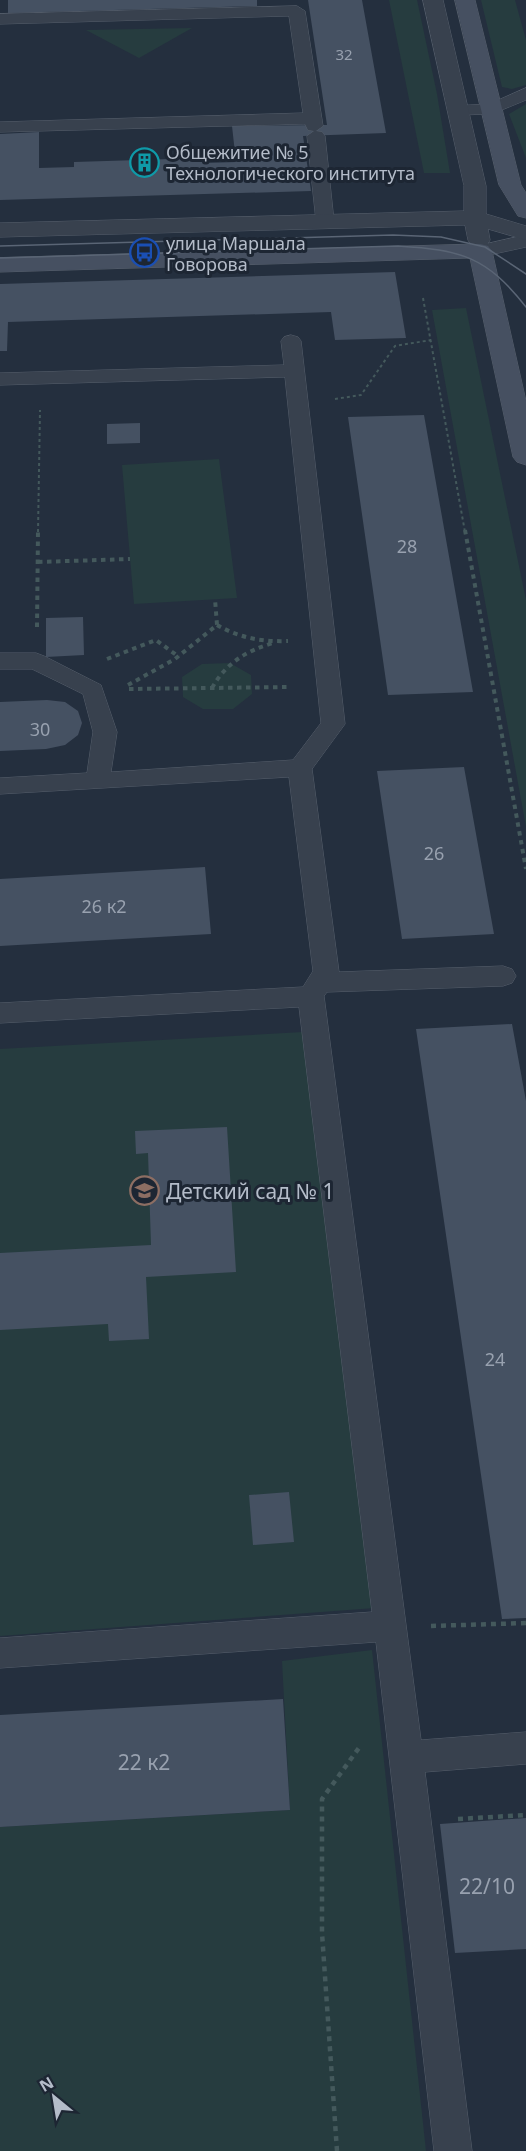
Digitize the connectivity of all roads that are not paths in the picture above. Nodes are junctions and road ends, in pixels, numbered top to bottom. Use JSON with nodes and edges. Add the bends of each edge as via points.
{"nodes":[{"id":1,"x":433,"y":0,"type":"edge"},
{"id":2,"x":465,"y":0,"type":"edge"},
{"id":3,"x":0,"y":19,"type":"edge"},
{"id":4,"x":526,"y":93,"type":"edge"},
{"id":5,"x":492,"y":108,"type":"junction"},
{"id":6,"x":458,"y":110,"type":"junction"},
{"id":7,"x":314,"y":126,"type":"junction"},
{"id":8,"x":0,"y":127,"type":"edge"},
{"id":9,"x":526,"y":211,"type":"edge"},
{"id":10,"x":475,"y":218,"type":"junction"},
{"id":11,"x":325,"y":221,"type":"junction"},
{"id":12,"x":0,"y":230,"type":"edge"},
{"id":13,"x":526,"y":232,"type":"edge"},
{"id":14,"x":526,"y":241,"type":"edge"},
{"id":15,"x":480,"y":251,"type":"junction"},
{"id":16,"x":0,"y":265,"type":"edge"},
{"id":17,"x":291,"y":340,"type":"dead end"},
{"id":18,"x":294,"y":372,"type":"junction"},
{"id":19,"x":0,"y":379,"type":"edge"},
{"id":20,"x":526,"y":457,"type":"edge"},
{"id":21,"x":0,"y":662,"type":"edge"},
{"id":22,"x":300,"y":768,"type":"junction"},
{"id":23,"x":98,"y":781,"type":"junction"},
{"id":24,"x":0,"y":786,"type":"edge"},
{"id":25,"x":503,"y":976,"type":"dead end"},
{"id":26,"x":315,"y":989,"type":"junction"},
{"id":27,"x":0,"y":1013,"type":"edge"},
{"id":28,"x":390,"y":1626,"type":"junction"},
{"id":29,"x":0,"y":1653,"type":"edge"},
{"id":30,"x":526,"y":1748,"type":"edge"},
{"id":31,"x":406,"y":1757,"type":"junction"},
{"id":32,"x":453,"y":2151,"type":"edge"}],
"edges":[{"from":1,"to":6,"type":"street"},
{"from":2,"to":5,"type":"main road"},
{"from":3,"to":7,"type":"lane","via":[[297,10]]},
{"from":4,"to":5,"type":"lane"},
{"from":5,"to":6,"type":"lane"},
{"from":5,"to":9,"type":"main road","via":[[510,185]]},
{"from":6,"to":10,"type":"street","via":[[475,186]]},
{"from":7,"to":8,"type":"lane"},
{"from":7,"to":11,"type":"lane"},
{"from":10,"to":11,"type":"street"},
{"from":10,"to":13,"type":"street"},
{"from":10,"to":15,"type":"street"},
{"from":11,"to":12,"type":"street"},
{"from":14,"to":15,"type":"lane"},
{"from":15,"to":16,"type":"main road"},
{"from":15,"to":20,"type":"main road"},
{"from":17,"to":18,"type":"lane"},
{"from":18,"to":19,"type":"lane"},
{"from":18,"to":22,"type":"lane","via":[[333,724]]},
{"from":21,"to":23,"type":"lane","via":[[36,661],[93,690],[105,732]]},
{"from":22,"to":23,"type":"lane"},
{"from":22,"to":26,"type":"lane","via":[[326,971]]},
{"from":23,"to":24,"type":"lane"},
{"from":25,"to":26,"type":"lane"},
{"from":26,"to":27,"type":"lane"},
{"from":26,"to":28,"type":"lane"},
{"from":28,"to":29,"type":"lane"},
{"from":28,"to":31,"type":"lane"},
{"from":30,"to":31,"type":"lane"},
{"from":31,"to":32,"type":"lane"}]}
